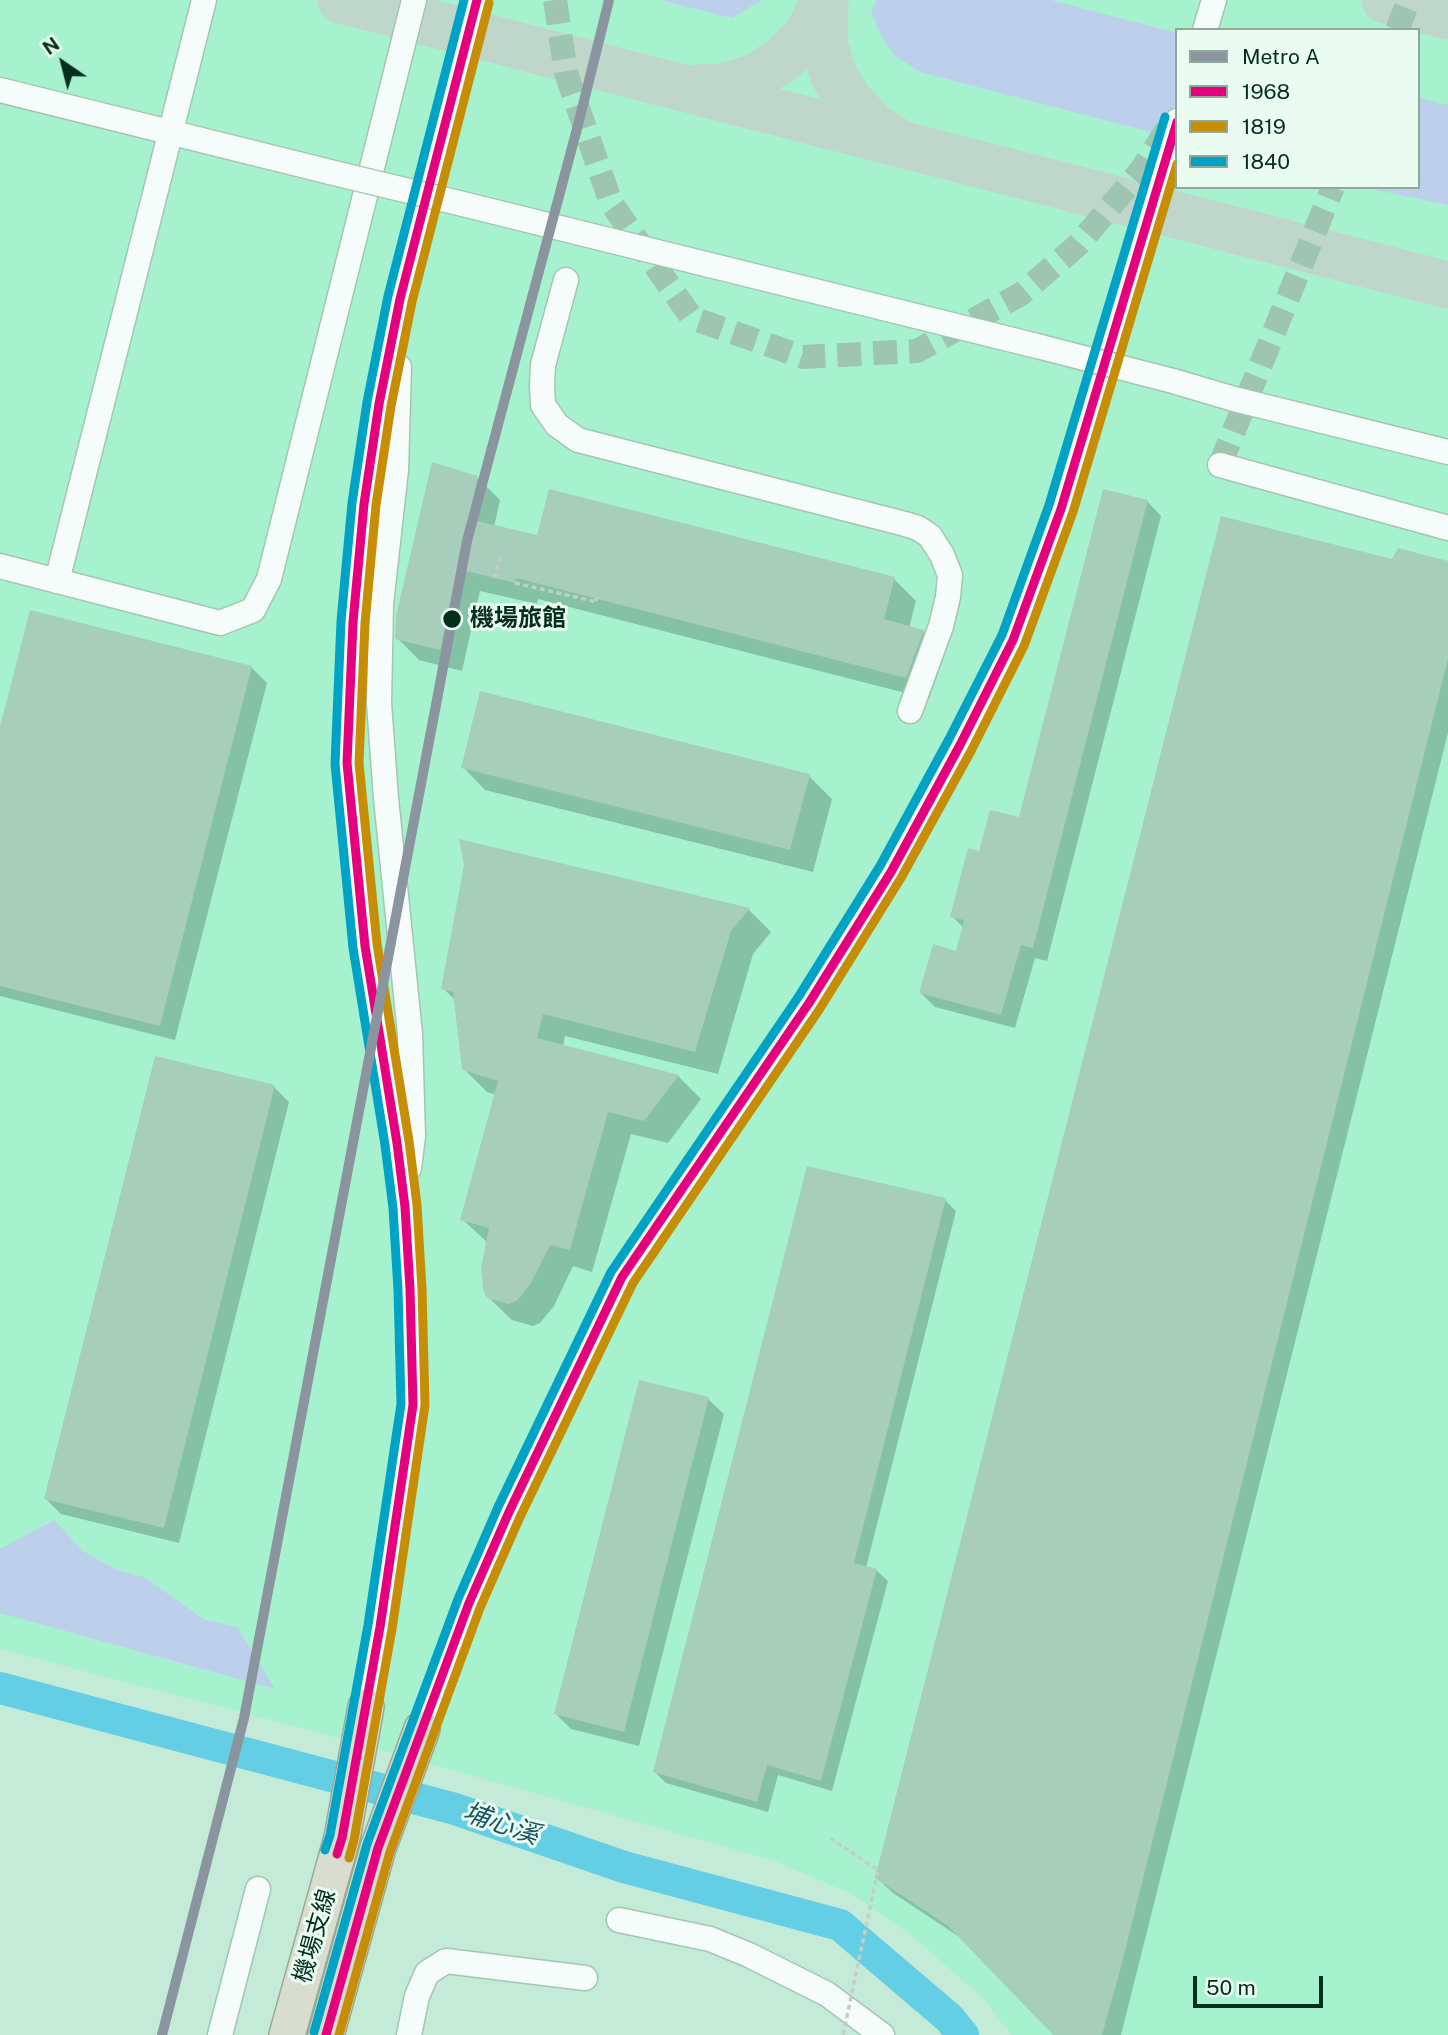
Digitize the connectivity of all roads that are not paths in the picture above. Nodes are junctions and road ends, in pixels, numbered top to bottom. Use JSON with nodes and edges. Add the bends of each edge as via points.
{"nodes":[{"id":1,"x":204,"y":0,"type":"edge"},
{"id":2,"x":414,"y":0,"type":"edge"},
{"id":3,"x":477,"y":0,"type":"edge"},
{"id":4,"x":1214,"y":0,"type":"edge"},
{"id":5,"x":1206,"y":28,"type":"edge"},
{"id":6,"x":0,"y":90,"type":"edge"},
{"id":7,"x":1175,"y":128,"type":"edge"},
{"id":8,"x":171,"y":132,"type":"junction"},
{"id":9,"x":566,"y":280,"type":"dead end"},
{"id":10,"x":400,"y":299,"type":"junction"},
{"id":11,"x":1448,"y":452,"type":"edge"},
{"id":12,"x":1220,"y":465,"type":"dead end"},
{"id":13,"x":1448,"y":528,"type":"edge"},
{"id":14,"x":0,"y":566,"type":"edge"},
{"id":15,"x":57,"y":581,"type":"junction"},
{"id":16,"x":909,"y":711,"type":"dead end"},
{"id":17,"x":405,"y":1207,"type":"junction"},
{"id":18,"x":366,"y":1707,"type":"joint"},
{"id":19,"x":422,"y":1730,"type":"joint"},
{"id":20,"x":258,"y":1889,"type":"dead end"},
{"id":21,"x":619,"y":1920,"type":"dead end"},
{"id":22,"x":349,"y":1951,"type":"junction"},
{"id":23,"x":585,"y":1978,"type":"dead end"},
{"id":24,"x":220,"y":2035,"type":"edge"},
{"id":25,"x":287,"y":2035,"type":"edge"},
{"id":26,"x":326,"y":2035,"type":"edge"},
{"id":27,"x":341,"y":2035,"type":"edge"},
{"id":28,"x":409,"y":2035,"type":"edge"},
{"id":29,"x":882,"y":2035,"type":"edge"}],
"edges":[{"from":1,"to":8,"type":"street"},
{"from":2,"to":15,"type":"street","via":[[269,579],[253,610],[220,623]]},
{"from":3,"to":10,"type":"street"},
{"from":4,"to":5,"type":"street"},
{"from":6,"to":8,"type":"street"},
{"from":7,"to":19,"type":"street","via":[[1061,509],[1013,640],[891,872],[809,1003],[622,1277],[509,1512]]},
{"from":8,"to":11,"type":"street","bridge":true},
{"from":8,"to":15,"type":"street"},
{"from":9,"to":16,"type":"street","via":[[542,385],[544,405],[558,425],[578,440],[905,524],[930,536],[950,575],[948,597]]},
{"from":10,"to":17,"type":"street","via":[[396,470],[381,604],[379,703],[410,1034],[412,1136]]},
{"from":10,"to":17,"type":"street","via":[[364,504],[347,763],[365,946]]},
{"from":12,"to":13,"type":"street"},
{"from":14,"to":15,"type":"street"},
{"from":17,"to":18,"type":"street","via":[[413,1405]]},
{"from":18,"to":25,"type":"highway","name":"機場支線","via":[[342,1838]]},
{"from":19,"to":22,"type":"highway","name":"機場支線","via":[[378,1848]]},
{"from":20,"to":24,"type":"street"},
{"from":21,"to":29,"type":"street","via":[[710,1938],[749,1955],[827,1994]]},
{"from":22,"to":26,"type":"highway","name":"機場支線"},
{"from":22,"to":27,"type":"highway"},
{"from":23,"to":28,"type":"street","via":[[446,1961],[427,1973]]}]}
